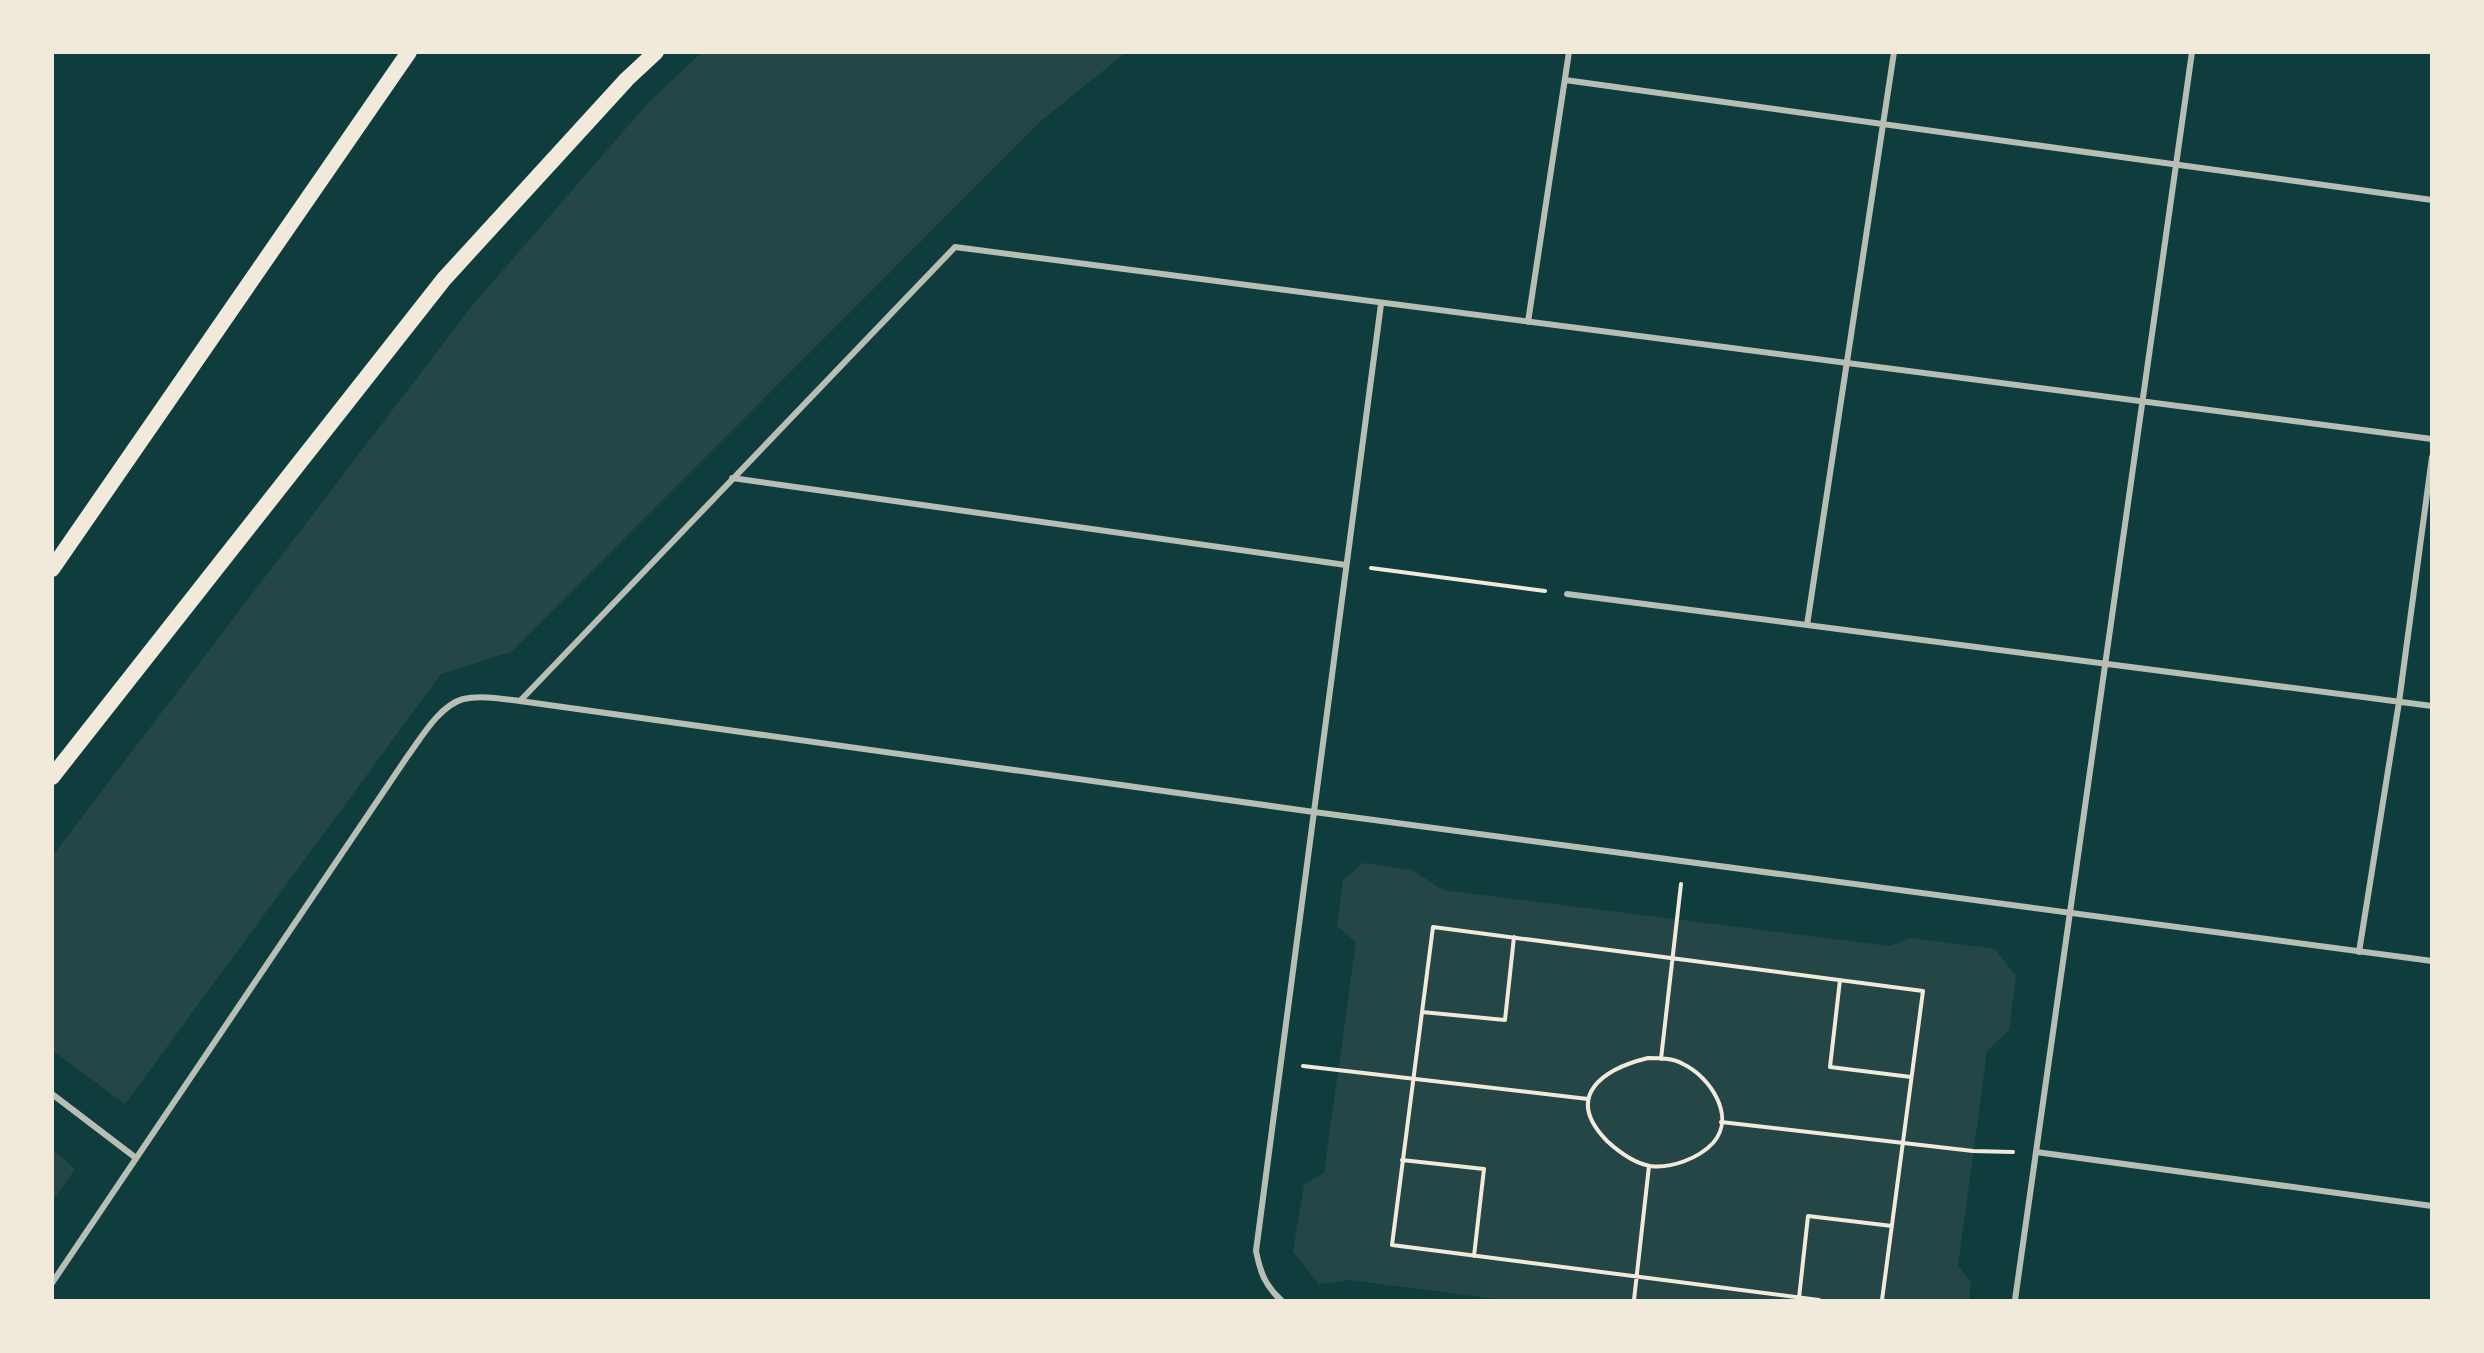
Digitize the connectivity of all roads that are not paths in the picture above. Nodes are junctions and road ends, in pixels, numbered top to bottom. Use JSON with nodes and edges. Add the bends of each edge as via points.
{"nodes":[{"id":1,"x":409,"y":52,"type":"edge"},
{"id":2,"x":656,"y":52,"type":"edge"},
{"id":3,"x":1569,"y":52,"type":"edge"},
{"id":4,"x":1894,"y":52,"type":"edge"},
{"id":5,"x":2192,"y":52,"type":"edge"},
{"id":6,"x":1565,"y":80,"type":"junction"},
{"id":7,"x":1883,"y":125,"type":"junction"},
{"id":8,"x":2176,"y":166,"type":"junction"},
{"id":9,"x":2432,"y":200,"type":"edge"},
{"id":10,"x":1381,"y":304,"type":"junction"},
{"id":11,"x":1528,"y":322,"type":"junction"},
{"id":12,"x":1847,"y":362,"type":"junction"},
{"id":13,"x":2143,"y":400,"type":"junction"},
{"id":14,"x":2432,"y":439,"type":"edge"},
{"id":15,"x":2432,"y":457,"type":"edge"},
{"id":16,"x":732,"y":478,"type":"junction"},
{"id":17,"x":1346,"y":565,"type":"junction"},
{"id":18,"x":52,"y":569,"type":"edge"},
{"id":19,"x":1567,"y":594,"type":"road end"},
{"id":20,"x":1807,"y":625,"type":"junction"},
{"id":21,"x":2106,"y":664,"type":"junction"},
{"id":22,"x":520,"y":701,"type":"junction"},
{"id":23,"x":2399,"y":702,"type":"junction"},
{"id":24,"x":2432,"y":706,"type":"edge"},
{"id":25,"x":52,"y":777,"type":"edge"},
{"id":26,"x":1314,"y":812,"type":"junction"},
{"id":27,"x":2070,"y":914,"type":"junction"},
{"id":28,"x":2359,"y":952,"type":"junction"},
{"id":29,"x":2432,"y":961,"type":"edge"},
{"id":30,"x":52,"y":1094,"type":"edge"},
{"id":31,"x":2036,"y":1152,"type":"junction"},
{"id":32,"x":136,"y":1158,"type":"junction"},
{"id":33,"x":2432,"y":1206,"type":"edge"},
{"id":34,"x":52,"y":1282,"type":"edge"},
{"id":35,"x":1281,"y":1300,"type":"edge"},
{"id":36,"x":2015,"y":1300,"type":"edge"}],
"edges":[{"from":1,"to":18,"type":"highway"},
{"from":2,"to":25,"type":"highway","via":[[444,279]]},
{"from":3,"to":6,"type":"street"},
{"from":4,"to":7,"type":"street"},
{"from":5,"to":8,"type":"street"},
{"from":6,"to":7,"type":"street"},
{"from":6,"to":11,"type":"street"},
{"from":7,"to":8,"type":"street"},
{"from":7,"to":12,"type":"street"},
{"from":8,"to":9,"type":"street"},
{"from":8,"to":13,"type":"street"},
{"from":10,"to":11,"type":"street"},
{"from":10,"to":16,"type":"street","via":[[955,247]]},
{"from":10,"to":17,"type":"street"},
{"from":11,"to":12,"type":"street"},
{"from":12,"to":13,"type":"street"},
{"from":12,"to":20,"type":"street"},
{"from":13,"to":14,"type":"street"},
{"from":13,"to":21,"type":"street"},
{"from":15,"to":23,"type":"street"},
{"from":16,"to":17,"type":"street"},
{"from":16,"to":22,"type":"street"},
{"from":17,"to":26,"type":"street"},
{"from":19,"to":20,"type":"street"},
{"from":20,"to":21,"type":"street"},
{"from":21,"to":23,"type":"street"},
{"from":21,"to":27,"type":"street"},
{"from":22,"to":26,"type":"street"},
{"from":22,"to":32,"type":"street","via":[[464,699],[435,721]]},
{"from":23,"to":24,"type":"street"},
{"from":23,"to":28,"type":"street"},
{"from":26,"to":27,"type":"street"},
{"from":26,"to":35,"type":"street","via":[[1256,1251],[1260,1272],[1271,1292]]},
{"from":27,"to":28,"type":"street"},
{"from":27,"to":31,"type":"street"},
{"from":28,"to":29,"type":"street"},
{"from":30,"to":32,"type":"street"},
{"from":31,"to":33,"type":"street"},
{"from":31,"to":36,"type":"street"},
{"from":32,"to":34,"type":"street"}]}
